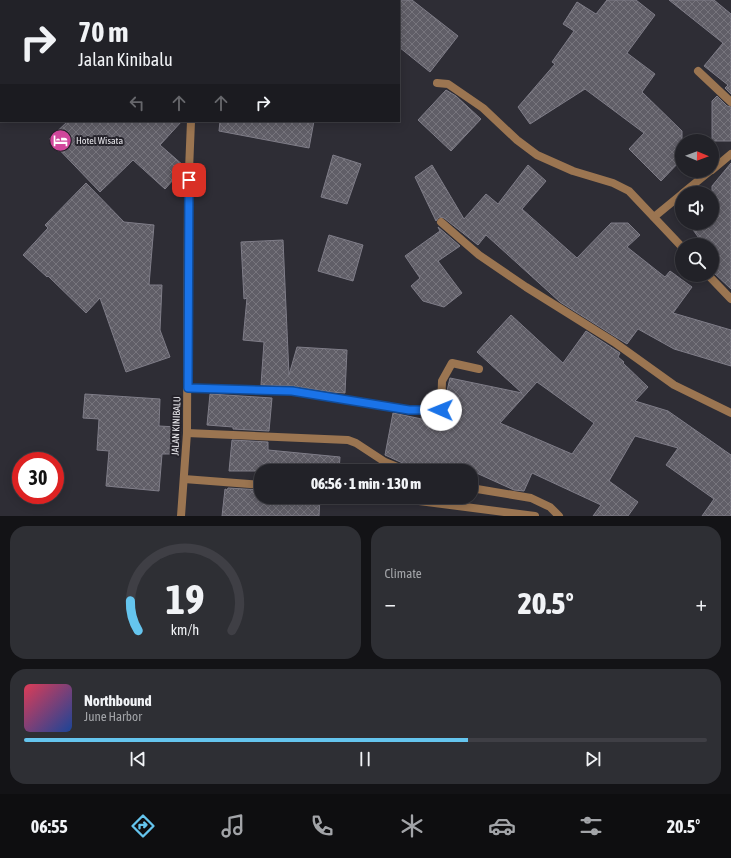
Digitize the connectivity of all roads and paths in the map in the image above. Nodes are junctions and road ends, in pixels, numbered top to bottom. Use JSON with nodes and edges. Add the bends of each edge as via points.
{"nodes":[{"id":1,"x":698,"y":71,"type":"dead end"},
{"id":2,"x":437,"y":84,"type":"dead end"},
{"id":3,"x":731,"y":102,"type":"edge"},
{"id":4,"x":192,"y":122,"type":"edge"},
{"id":5,"x":731,"y":154,"type":"edge"},
{"id":6,"x":719,"y":164,"type":"edge"},
{"id":7,"x":701,"y":178,"type":"edge"},
{"id":8,"x":692,"y":186,"type":"edge"},
{"id":9,"x":675,"y":200,"type":"edge"},
{"id":10,"x":654,"y":217,"type":"junction"},
{"id":11,"x":441,"y":222,"type":"dead end"},
{"id":12,"x":675,"y":240,"type":"edge"},
{"id":13,"x":715,"y":282,"type":"edge"},
{"id":14,"x":731,"y":299,"type":"edge"},
{"id":15,"x":479,"y":369,"type":"dead end"},
{"id":16,"x":188,"y":388,"type":"junction"},
{"id":17,"x":731,"y":413,"type":"edge"},
{"id":18,"x":187,"y":433,"type":"junction"},
{"id":19,"x":390,"y":464,"type":"edge"},
{"id":20,"x":184,"y":479,"type":"junction"},
{"id":21,"x":254,"y":484,"type":"edge"},
{"id":22,"x":478,"y":489,"type":"edge"},
{"id":23,"x":442,"y":504,"type":"edge"},
{"id":24,"x":182,"y":516,"type":"edge"},
{"id":25,"x":535,"y":516,"type":"edge"},
{"id":26,"x":559,"y":516,"type":"edge"}],
"edges":[{"from":1,"to":3,"type":"street"},
{"from":2,"to":10,"type":"street","via":[[448,84],[483,108],[537,155],[629,191]]},
{"from":4,"to":16,"type":"street","name":"JALAN KINIBALU","via":[[188,195]]},
{"from":5,"to":6,"type":"street"},
{"from":7,"to":8,"type":"street"},
{"from":9,"to":10,"type":"street"},
{"from":10,"to":12,"type":"street"},
{"from":11,"to":17,"type":"street","via":[[479,255],[614,342],[674,385]]},
{"from":13,"to":14,"type":"street"},
{"from":15,"to":16,"type":"street","via":[[452,363],[442,381],[441,410],[409,410],[292,391]]},
{"from":16,"to":18,"type":"street","name":"JALAN KINIBALU"},
{"from":18,"to":19,"type":"street","via":[[348,440]]},
{"from":18,"to":20,"type":"street","name":"JALAN KINIBALU"},
{"from":20,"to":21,"type":"street"},
{"from":20,"to":24,"type":"street","name":"JALAN KINIBALU"},
{"from":22,"to":26,"type":"street","via":[[531,498],[550,507]]},
{"from":23,"to":25,"type":"street"}]}
